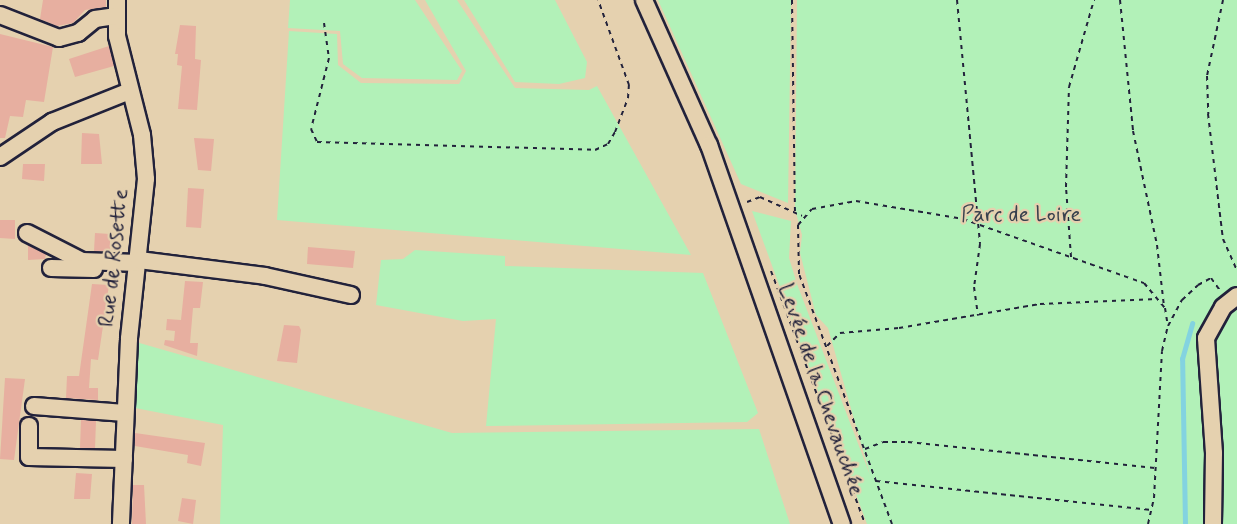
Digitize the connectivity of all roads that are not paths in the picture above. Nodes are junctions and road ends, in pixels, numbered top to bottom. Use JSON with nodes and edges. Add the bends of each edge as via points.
{"nodes":[{"id":1,"x":644,"y":0,"type":"edge"},
{"id":2,"x":117,"y":8,"type":"edge"},
{"id":3,"x":0,"y":15,"type":"edge"},
{"id":4,"x":130,"y":91,"type":"junction"},
{"id":5,"x":0,"y":158,"type":"edge"},
{"id":6,"x":27,"y":233,"type":"dead end"},
{"id":7,"x":138,"y":265,"type":"junction"},
{"id":8,"x":51,"y":268,"type":"dead end"},
{"id":9,"x":351,"y":295,"type":"dead end"},
{"id":10,"x":1232,"y":300,"type":"edge"},
{"id":11,"x":34,"y":406,"type":"dead end"},
{"id":12,"x":125,"y":413,"type":"junction"},
{"id":13,"x":29,"y":426,"type":"dead end"},
{"id":14,"x":124,"y":459,"type":"junction"},
{"id":15,"x":122,"y":524,"type":"edge"},
{"id":16,"x":842,"y":524,"type":"edge"},
{"id":17,"x":1213,"y":524,"type":"edge"}],
"edges":[{"from":1,"to":16,"type":"street","name":"Levée de la Chevauchée","via":[[709,145]]},
{"from":2,"to":3,"type":"street","via":[[94,19],[78,33],[59,38]]},
{"from":2,"to":4,"type":"street","name":"Rue de Rosette","via":[[117,36]]},
{"from":4,"to":5,"type":"street","via":[[52,122]]},
{"from":4,"to":7,"type":"street","name":"Rue de Rosette","via":[[142,135],[146,179]]},
{"from":6,"to":7,"type":"street","via":[[82,261]]},
{"from":7,"to":8,"type":"street"},
{"from":7,"to":9,"type":"street","via":[[265,276]]},
{"from":7,"to":12,"type":"street","name":"Rue de Rosette"},
{"from":10,"to":17,"type":"street","via":[[1206,338],[1215,453]]},
{"from":11,"to":12,"type":"street"},
{"from":12,"to":14,"type":"street","name":"Rue de Rosette"},
{"from":13,"to":14,"type":"street","via":[[29,457]]},
{"from":14,"to":15,"type":"street","name":"Rue de Rosette"}]}
